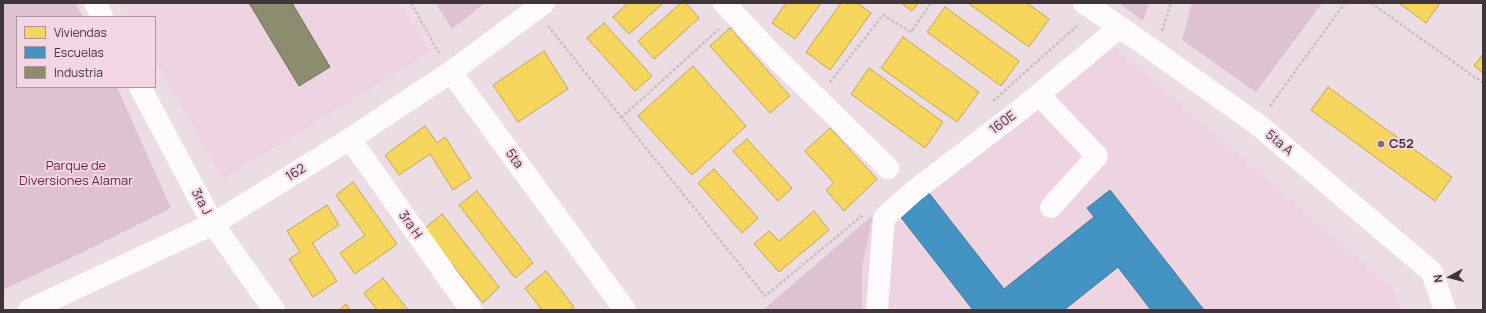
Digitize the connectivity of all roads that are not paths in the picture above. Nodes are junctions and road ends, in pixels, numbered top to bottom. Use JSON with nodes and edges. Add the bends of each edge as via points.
{"nodes":[{"id":1,"x":95,"y":3,"type":"edge"},
{"id":2,"x":540,"y":7,"type":"edge"},
{"id":3,"x":1089,"y":7,"type":"edge"},
{"id":4,"x":729,"y":9,"type":"edge"},
{"id":5,"x":102,"y":16,"type":"edge"},
{"id":6,"x":1120,"y":26,"type":"junction"},
{"id":7,"x":451,"y":72,"type":"junction"},
{"id":8,"x":141,"y":88,"type":"edge"},
{"id":9,"x":1039,"y":94,"type":"junction"},
{"id":10,"x":350,"y":139,"type":"junction"},
{"id":11,"x":888,"y":168,"type":"dead end"},
{"id":12,"x":1052,"y":207,"type":"dead end"},
{"id":13,"x":213,"y":224,"type":"junction"},
{"id":14,"x":29,"y":310,"type":"edge"},
{"id":15,"x":274,"y":310,"type":"edge"},
{"id":16,"x":471,"y":310,"type":"edge"},
{"id":17,"x":625,"y":310,"type":"edge"},
{"id":18,"x":877,"y":310,"type":"edge"},
{"id":19,"x":1445,"y":310,"type":"edge"}],
"edges":[{"from":1,"to":5,"type":"street"},
{"from":2,"to":7,"type":"street","name":"162"},
{"from":3,"to":6,"type":"street","name":"5ta A"},
{"from":4,"to":11,"type":"street"},
{"from":6,"to":9,"type":"street","name":"160E"},
{"from":6,"to":19,"type":"street","name":"5ta A","via":[[1256,124],[1432,272]]},
{"from":7,"to":10,"type":"street","name":"162"},
{"from":7,"to":17,"type":"street","name":"5ta"},
{"from":8,"to":13,"type":"street","name":"3ra J"},
{"from":9,"to":12,"type":"street","via":[[1097,156]]},
{"from":9,"to":18,"type":"street","name":"160E","via":[[914,191],[875,215]]},
{"from":10,"to":13,"type":"street","name":"162"},
{"from":10,"to":16,"type":"street","name":"3ra H"},
{"from":13,"to":14,"type":"street","name":"162"},
{"from":13,"to":15,"type":"street","name":"3ra J"}]}
